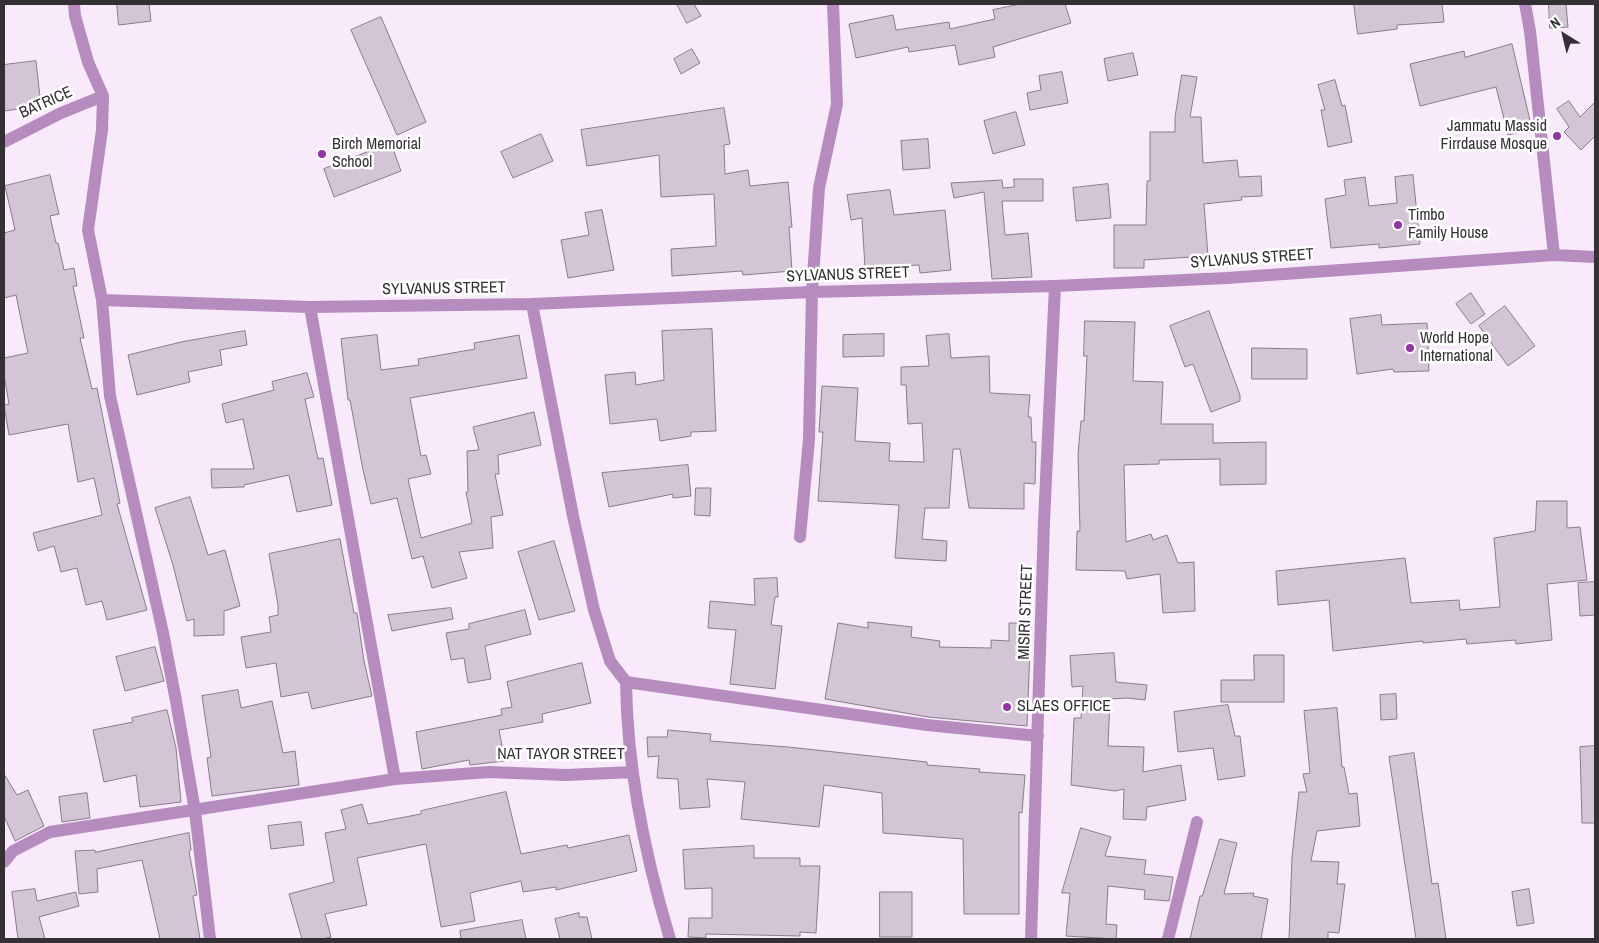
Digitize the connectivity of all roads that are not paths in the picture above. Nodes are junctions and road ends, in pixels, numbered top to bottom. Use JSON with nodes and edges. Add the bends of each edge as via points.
{"nodes":[{"id":1,"x":74,"y":4,"type":"edge"},
{"id":2,"x":833,"y":4,"type":"edge"},
{"id":3,"x":1525,"y":4,"type":"edge"},
{"id":4,"x":103,"y":96,"type":"junction"},
{"id":5,"x":4,"y":142,"type":"edge"},
{"id":6,"x":1554,"y":255,"type":"junction"},
{"id":7,"x":1595,"y":257,"type":"edge"},
{"id":8,"x":1055,"y":286,"type":"junction"},
{"id":9,"x":812,"y":292,"type":"junction"},
{"id":10,"x":102,"y":300,"type":"junction"},
{"id":11,"x":532,"y":304,"type":"junction"},
{"id":12,"x":310,"y":307,"type":"junction"},
{"id":13,"x":800,"y":537,"type":"dead end"},
{"id":14,"x":626,"y":682,"type":"junction"},
{"id":15,"x":1038,"y":736,"type":"junction"},
{"id":16,"x":633,"y":772,"type":"junction"},
{"id":17,"x":395,"y":779,"type":"junction"},
{"id":18,"x":195,"y":810,"type":"junction"},
{"id":19,"x":1197,"y":822,"type":"dead end"},
{"id":20,"x":4,"y":862,"type":"edge"},
{"id":21,"x":210,"y":939,"type":"edge"},
{"id":22,"x":670,"y":939,"type":"edge"},
{"id":23,"x":1031,"y":939,"type":"edge"},
{"id":24,"x":1168,"y":939,"type":"edge"}],
"edges":[{"from":1,"to":4,"type":"street","via":[[74,16],[88,62]]},
{"from":2,"to":9,"type":"street","via":[[837,104],[818,188]]},
{"from":3,"to":6,"type":"street"},
{"from":4,"to":5,"type":"street","name":"BATRICE"},
{"from":4,"to":10,"type":"street","via":[[102,130],[88,230]]},
{"from":6,"to":7,"type":"street","name":"SYLVANUS STREET"},
{"from":6,"to":8,"type":"street","name":"SYLVANUS STREET","via":[[1227,278]]},
{"from":8,"to":9,"type":"street","name":"SYLVANUS STREET"},
{"from":8,"to":15,"type":"street","name":"MISIRI STREET"},
{"from":9,"to":11,"type":"street","name":"SYLVANUS STREET"},
{"from":9,"to":13,"type":"street","via":[[809,439]]},
{"from":10,"to":12,"type":"street","name":"SYLVANUS STREET"},
{"from":10,"to":18,"type":"street","via":[[110,396],[163,634]]},
{"from":11,"to":12,"type":"street","name":"SYLVANUS STREET"},
{"from":11,"to":14,"type":"street","via":[[594,610],[610,661]]},
{"from":12,"to":17,"type":"street"},
{"from":14,"to":15,"type":"street","via":[[918,723]]},
{"from":14,"to":16,"type":"street","name":"NAT TAYOR STREET","via":[[626,731]]},
{"from":15,"to":23,"type":"street","name":"MISIRI STREET"},
{"from":16,"to":17,"type":"street","name":"NAT TAYOR STREET","via":[[566,775],[489,772]]},
{"from":16,"to":22,"type":"street","via":[[650,872]]},
{"from":17,"to":18,"type":"street","name":"NAT TAYOR STREET"},
{"from":18,"to":20,"type":"street","name":"NAT TAYOR STREET","via":[[50,832],[13,851]]},
{"from":18,"to":21,"type":"street"},
{"from":19,"to":24,"type":"street"}]}
